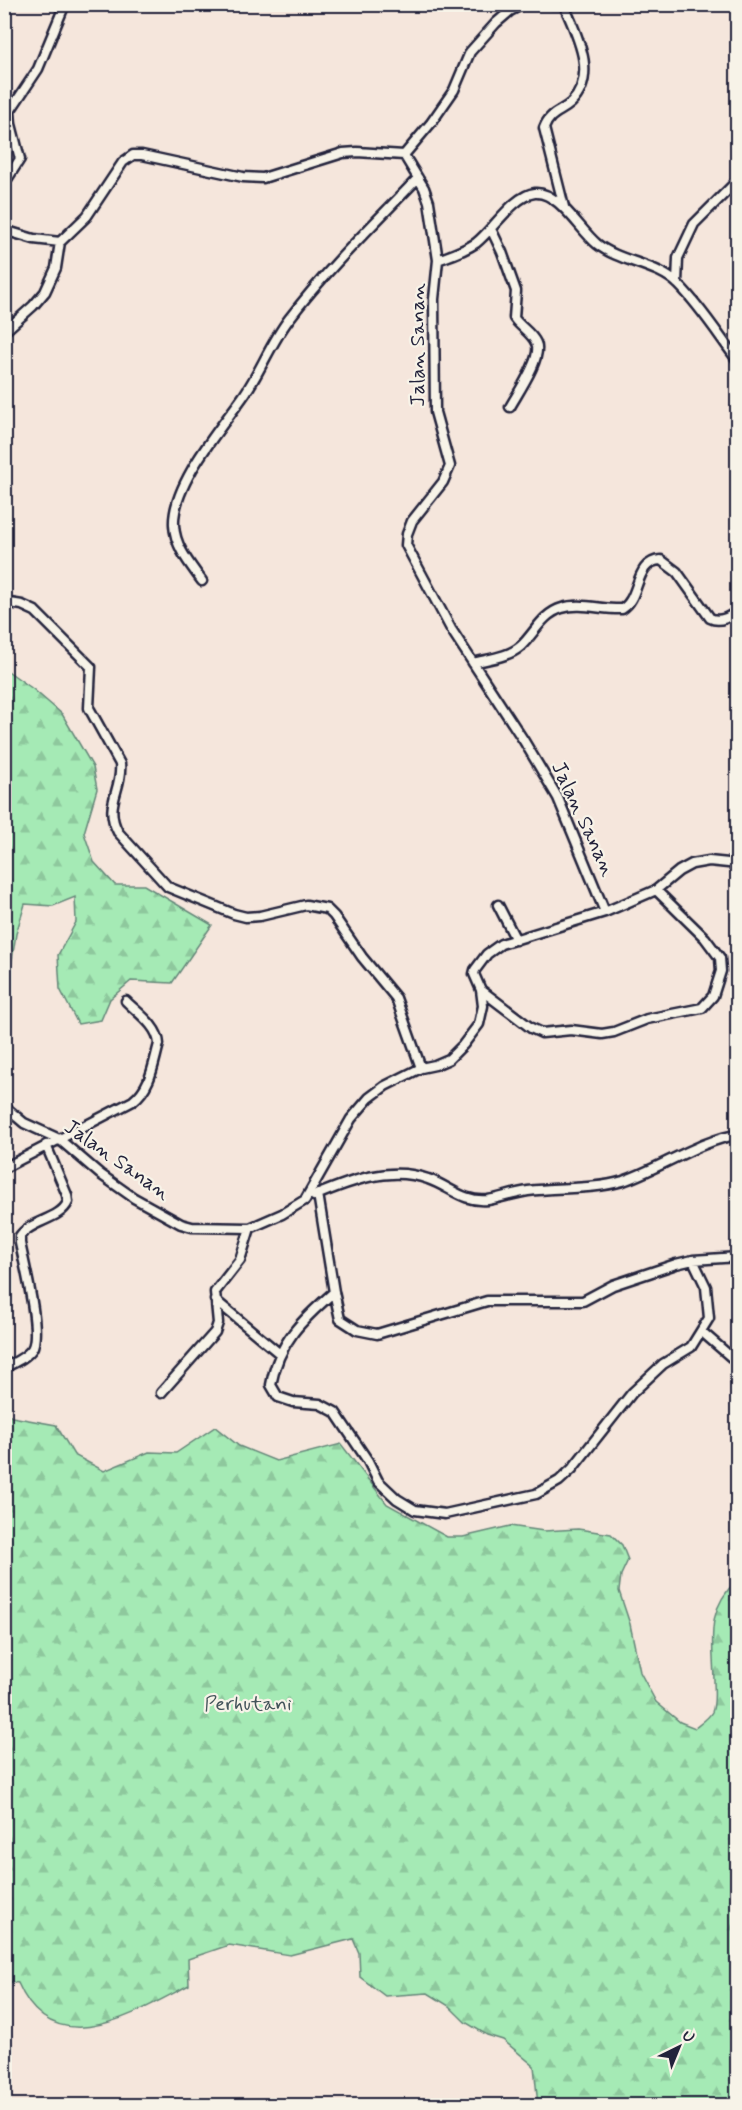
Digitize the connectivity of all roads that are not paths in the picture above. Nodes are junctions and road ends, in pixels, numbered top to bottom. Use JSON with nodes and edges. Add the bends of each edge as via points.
{"nodes":[{"id":1,"x":65,"y":4,"type":"edge"},
{"id":2,"x":523,"y":4,"type":"edge"},
{"id":3,"x":552,"y":4,"type":"edge"},
{"id":4,"x":565,"y":5,"type":"edge"},
{"id":5,"x":404,"y":155,"type":"junction"},
{"id":6,"x":418,"y":178,"type":"junction"},
{"id":7,"x":738,"y":180,"type":"edge"},
{"id":8,"x":4,"y":184,"type":"edge"},
{"id":9,"x":564,"y":209,"type":"junction"},
{"id":10,"x":491,"y":229,"type":"junction"},
{"id":11,"x":4,"y":230,"type":"edge"},
{"id":12,"x":60,"y":242,"type":"junction"},
{"id":13,"x":438,"y":260,"type":"junction"},
{"id":14,"x":677,"y":283,"type":"junction"},
{"id":15,"x":4,"y":332,"type":"edge"},
{"id":16,"x":738,"y":361,"type":"edge"},
{"id":17,"x":510,"y":407,"type":"dead end"},
{"id":18,"x":202,"y":581,"type":"dead end"},
{"id":19,"x":4,"y":602,"type":"edge"},
{"id":20,"x":738,"y":611,"type":"edge"},
{"id":21,"x":473,"y":663,"type":"junction"},
{"id":22,"x":738,"y":864,"type":"edge"},
{"id":23,"x":656,"y":890,"type":"junction"},
{"id":24,"x":498,"y":905,"type":"dead end"},
{"id":25,"x":605,"y":912,"type":"junction"},
{"id":26,"x":516,"y":940,"type":"junction"},
{"id":27,"x":481,"y":990,"type":"junction"},
{"id":28,"x":126,"y":1001,"type":"dead end"},
{"id":29,"x":421,"y":1068,"type":"junction"},
{"id":30,"x":4,"y":1106,"type":"edge"},
{"id":31,"x":738,"y":1135,"type":"edge"},
{"id":32,"x":59,"y":1139,"type":"junction"},
{"id":33,"x":46,"y":1145,"type":"junction"},
{"id":34,"x":5,"y":1167,"type":"edge"},
{"id":35,"x":318,"y":1194,"type":"junction"},
{"id":36,"x":305,"y":1200,"type":"junction"},
{"id":37,"x":250,"y":1228,"type":"junction"},
{"id":38,"x":738,"y":1257,"type":"edge"},
{"id":39,"x":693,"y":1260,"type":"junction"},
{"id":40,"x":334,"y":1292,"type":"junction"},
{"id":41,"x":215,"y":1300,"type":"junction"},
{"id":42,"x":701,"y":1331,"type":"junction"},
{"id":43,"x":280,"y":1354,"type":"junction"},
{"id":44,"x":738,"y":1363,"type":"edge"},
{"id":45,"x":4,"y":1368,"type":"edge"},
{"id":46,"x":161,"y":1393,"type":"dead end"}],
"edges":[{"from":1,"to":8,"type":"street","via":[[38,69],[10,111],[20,159]]},
{"from":2,"to":5,"type":"street","via":[[496,23],[470,51],[454,90]]},
{"from":3,"to":4,"type":"street"},
{"from":4,"to":9,"type":"street","via":[[584,56],[580,88],[575,98],[547,119],[544,128]]},
{"from":5,"to":6,"type":"street","name":"Jalan Sanan"},
{"from":5,"to":12,"type":"street","via":[[343,153],[262,178],[133,155],[123,162],[87,216]]},
{"from":6,"to":13,"type":"street","name":"Jalan Sanan","via":[[429,202]]},
{"from":6,"to":18,"type":"street","via":[[324,276],[288,320],[250,387],[192,470],[183,487],[174,524],[183,554]]},
{"from":7,"to":14,"type":"street","via":[[694,224],[678,258]]},
{"from":9,"to":10,"type":"street","via":[[554,199],[534,193],[513,206]]},
{"from":9,"to":14,"type":"street","via":[[598,244]]},
{"from":10,"to":13,"type":"street","via":[[465,250]]},
{"from":10,"to":17,"type":"street","via":[[516,291],[514,318],[534,339],[537,348],[533,365]]},
{"from":11,"to":12,"type":"street"},
{"from":12,"to":15,"type":"street","via":[[56,268],[45,292]]},
{"from":13,"to":21,"type":"street","name":"Jalan Sanan","via":[[434,299],[435,412],[450,466],[443,482],[412,521],[406,545]]},
{"from":14,"to":16,"type":"street"},
{"from":19,"to":29,"type":"street","via":[[35,611],[91,667],[88,708],[120,764],[112,804],[113,824],[118,832],[168,886],[234,914],[260,916],[306,905],[327,909],[396,998]]},
{"from":20,"to":21,"type":"street","via":[[721,620],[710,618],[676,572],[655,560],[645,568],[630,603],[622,609],[560,609],[546,618],[520,647]]},
{"from":21,"to":25,"type":"street","name":"Jalan Sanan","via":[[558,798]]},
{"from":22,"to":23,"type":"street","via":[[700,862],[679,871]]},
{"from":23,"to":25,"type":"street"},
{"from":23,"to":27,"type":"street","via":[[720,958],[721,971],[713,996],[702,1008],[608,1033],[542,1033]]},
{"from":24,"to":26,"type":"street"},
{"from":25,"to":26,"type":"street","name":"Jalan Sanan"},
{"from":26,"to":27,"type":"street","name":"Jalan Sanan","via":[[493,948],[478,965],[474,974]]},
{"from":27,"to":29,"type":"street","name":"Jalan Sanan","via":[[483,1006],[478,1024],[463,1046],[449,1059]]},
{"from":28,"to":32,"type":"street","via":[[152,1026],[158,1038],[149,1083],[133,1101]]},
{"from":29,"to":36,"type":"street","name":"Jalan Sanan","via":[[369,1098],[351,1119]]},
{"from":30,"to":32,"type":"street","name":"Jalan Sanan","via":[[24,1123]]},
{"from":31,"to":35,"type":"street","via":[[606,1185],[525,1191],[473,1200],[429,1179],[391,1172]]},
{"from":32,"to":33,"type":"street"},
{"from":32,"to":37,"type":"street","name":"Jalan Sanan","via":[[134,1198],[181,1224]]},
{"from":33,"to":34,"type":"street"},
{"from":33,"to":45,"type":"street","via":[[68,1202],[20,1236],[33,1304],[34,1342],[32,1350]]},
{"from":35,"to":36,"type":"street"},
{"from":35,"to":40,"type":"street"},
{"from":36,"to":37,"type":"street","name":"Jalan Sanan"},
{"from":37,"to":41,"type":"street","via":[[240,1260],[215,1292]]},
{"from":38,"to":39,"type":"street"},
{"from":39,"to":40,"type":"street","via":[[613,1285],[583,1301],[487,1301],[377,1334],[357,1330],[340,1319]]},
{"from":39,"to":42,"type":"street","via":[[706,1287],[709,1318]]},
{"from":40,"to":43,"type":"street","via":[[300,1323]]},
{"from":41,"to":43,"type":"street"},
{"from":41,"to":46,"type":"street","via":[[215,1332]]},
{"from":42,"to":43,"type":"street","via":[[691,1347],[663,1364],[632,1393],[559,1481],[536,1494],[445,1514],[416,1510],[397,1500],[378,1481],[344,1425],[327,1406],[278,1397],[271,1384]]},
{"from":42,"to":44,"type":"street"}]}
